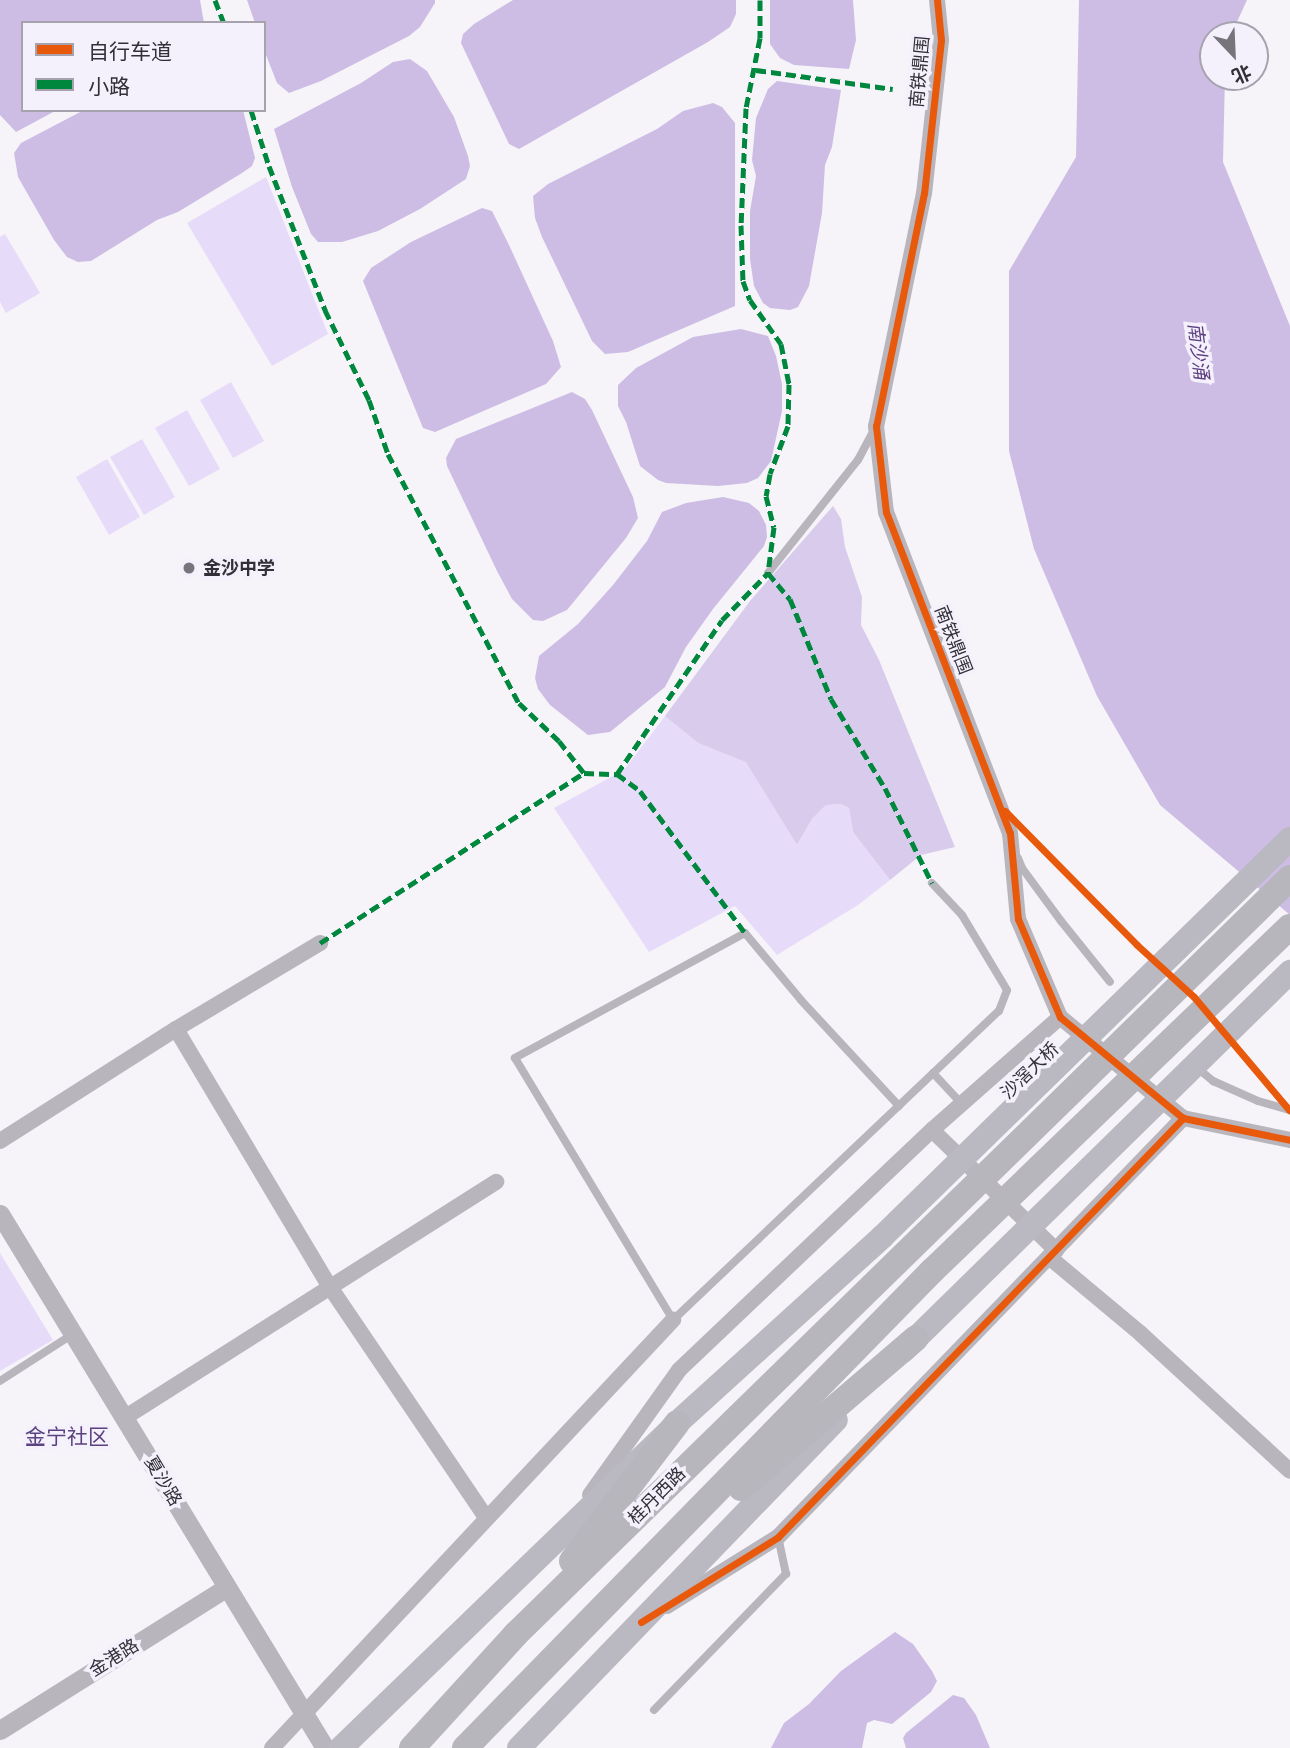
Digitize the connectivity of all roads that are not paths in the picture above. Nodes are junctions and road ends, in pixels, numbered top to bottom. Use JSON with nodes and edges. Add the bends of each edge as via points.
{"nodes":[{"id":1,"x":937,"y":0,"type":"edge"},
{"id":2,"x":876,"y":426,"type":"junction"},
{"id":3,"x":768,"y":573,"type":"dead end"},
{"id":4,"x":1010,"y":833,"type":"junction"},
{"id":5,"x":1290,"y":839,"type":"edge"},
{"id":6,"x":1290,"y":878,"type":"edge"},
{"id":7,"x":932,"y":883,"type":"dead end"},
{"id":8,"x":1290,"y":927,"type":"edge"},
{"id":9,"x":320,"y":943,"type":"dead end"},
{"id":10,"x":1290,"y":972,"type":"edge"},
{"id":11,"x":1110,"y":982,"type":"dead end"},
{"id":12,"x":1060,"y":1017,"type":"junction"},
{"id":13,"x":176,"y":1029,"type":"junction"},
{"id":14,"x":1201,"y":1071,"type":"dead end"},
{"id":15,"x":933,"y":1073,"type":"junction"},
{"id":16,"x":962,"y":1104,"type":"junction"},
{"id":17,"x":899,"y":1106,"type":"junction"},
{"id":18,"x":1290,"y":1110,"type":"edge"},
{"id":19,"x":1183,"y":1118,"type":"junction"},
{"id":20,"x":932,"y":1130,"type":"junction"},
{"id":21,"x":1290,"y":1140,"type":"edge"},
{"id":22,"x":0,"y":1141,"type":"edge"},
{"id":23,"x":496,"y":1182,"type":"dead end"},
{"id":24,"x":0,"y":1214,"type":"edge"},
{"id":25,"x":1053,"y":1253,"type":"junction"},
{"id":26,"x":330,"y":1287,"type":"junction"},
{"id":27,"x":673,"y":1320,"type":"junction"},
{"id":28,"x":73,"y":1334,"type":"junction"},
{"id":29,"x":916,"y":1338,"type":"junction"},
{"id":30,"x":0,"y":1381,"type":"edge"},
{"id":31,"x":124,"y":1418,"type":"junction"},
{"id":32,"x":677,"y":1423,"type":"junction"},
{"id":33,"x":1290,"y":1471,"type":"edge"},
{"id":34,"x":486,"y":1517,"type":"junction"},
{"id":35,"x":564,"y":1533,"type":"junction"},
{"id":36,"x":778,"y":1537,"type":"junction"},
{"id":37,"x":227,"y":1587,"type":"junction"},
{"id":38,"x":607,"y":1604,"type":"junction"},
{"id":39,"x":641,"y":1622,"type":"junction"},
{"id":40,"x":516,"y":1634,"type":"junction"},
{"id":41,"x":654,"y":1710,"type":"dead end"},
{"id":42,"x":305,"y":1715,"type":"junction"},
{"id":43,"x":0,"y":1730,"type":"edge"},
{"id":44,"x":416,"y":1744,"type":"edge"},
{"id":45,"x":272,"y":1748,"type":"edge"},
{"id":46,"x":325,"y":1748,"type":"edge"},
{"id":47,"x":341,"y":1748,"type":"edge"},
{"id":48,"x":465,"y":1748,"type":"edge"},
{"id":49,"x":519,"y":1748,"type":"edge"}],
"edges":[{"from":1,"to":2,"type":"street","name":"南铁鼎围","via":[[941,40],[924,194]]},
{"from":2,"to":3,"type":"lane","via":[[858,460]]},
{"from":2,"to":4,"type":"street","name":"南铁鼎围","via":[[886,512]]},
{"from":4,"to":11,"type":"lane","via":[[1022,868]]},
{"from":4,"to":12,"type":"street","name":"南铁鼎围","via":[[1018,919]]},
{"from":5,"to":32,"type":"main road","name":"沙滘大桥","via":[[883,1237]]},
{"from":6,"to":40,"type":"highway","name":"桂丹西路"},
{"from":7,"to":15,"type":"lane","via":[[962,915],[1007,990],[999,1010]]},
{"from":8,"to":38,"type":"highway","via":[[932,1271]]},
{"from":9,"to":13,"type":"street"},
{"from":10,"to":29,"type":"main road"},
{"from":12,"to":16,"type":"street"},
{"from":12,"to":19,"type":"street","name":"南铁鼎围"},
{"from":13,"to":22,"type":"street"},
{"from":13,"to":26,"type":"street"},
{"from":14,"to":18,"type":"lane","via":[[1213,1082]]},
{"from":15,"to":16,"type":"lane"},
{"from":15,"to":17,"type":"lane"},
{"from":16,"to":20,"type":"street"},
{"from":17,"to":27,"type":"lane"},
{"from":17,"to":27,"type":"lane","via":[[745,933],[515,1058]]},
{"from":19,"to":21,"type":"street","name":"南铁鼎围"},
{"from":19,"to":25,"type":"street"},
{"from":20,"to":25,"type":"street"},
{"from":20,"to":35,"type":"street","via":[[679,1370]]},
{"from":23,"to":26,"type":"street"},
{"from":24,"to":28,"type":"street","name":"夏沙路"},
{"from":25,"to":33,"type":"street"},
{"from":25,"to":36,"type":"street"},
{"from":26,"to":31,"type":"street"},
{"from":26,"to":34,"type":"street"},
{"from":27,"to":34,"type":"street"},
{"from":28,"to":30,"type":"lane"},
{"from":28,"to":31,"type":"street","name":"夏沙路"},
{"from":29,"to":38,"type":"highway"},
{"from":29,"to":39,"type":"main road"},
{"from":31,"to":37,"type":"street","name":"夏沙路"},
{"from":32,"to":35,"type":"main road","name":"沙滘大桥"},
{"from":32,"to":40,"type":"highway"},
{"from":34,"to":42,"type":"street"},
{"from":35,"to":47,"type":"main road","name":"沙滘大桥"},
{"from":36,"to":39,"type":"street"},
{"from":36,"to":41,"type":"lane","via":[[786,1574]]},
{"from":37,"to":42,"type":"street","name":"夏沙路"},
{"from":37,"to":43,"type":"street","name":"金港路"},
{"from":38,"to":48,"type":"highway"},
{"from":39,"to":49,"type":"main road"},
{"from":40,"to":44,"type":"highway","name":"桂丹西路"},
{"from":42,"to":45,"type":"street"},
{"from":42,"to":46,"type":"street","name":"夏沙路"}]}
